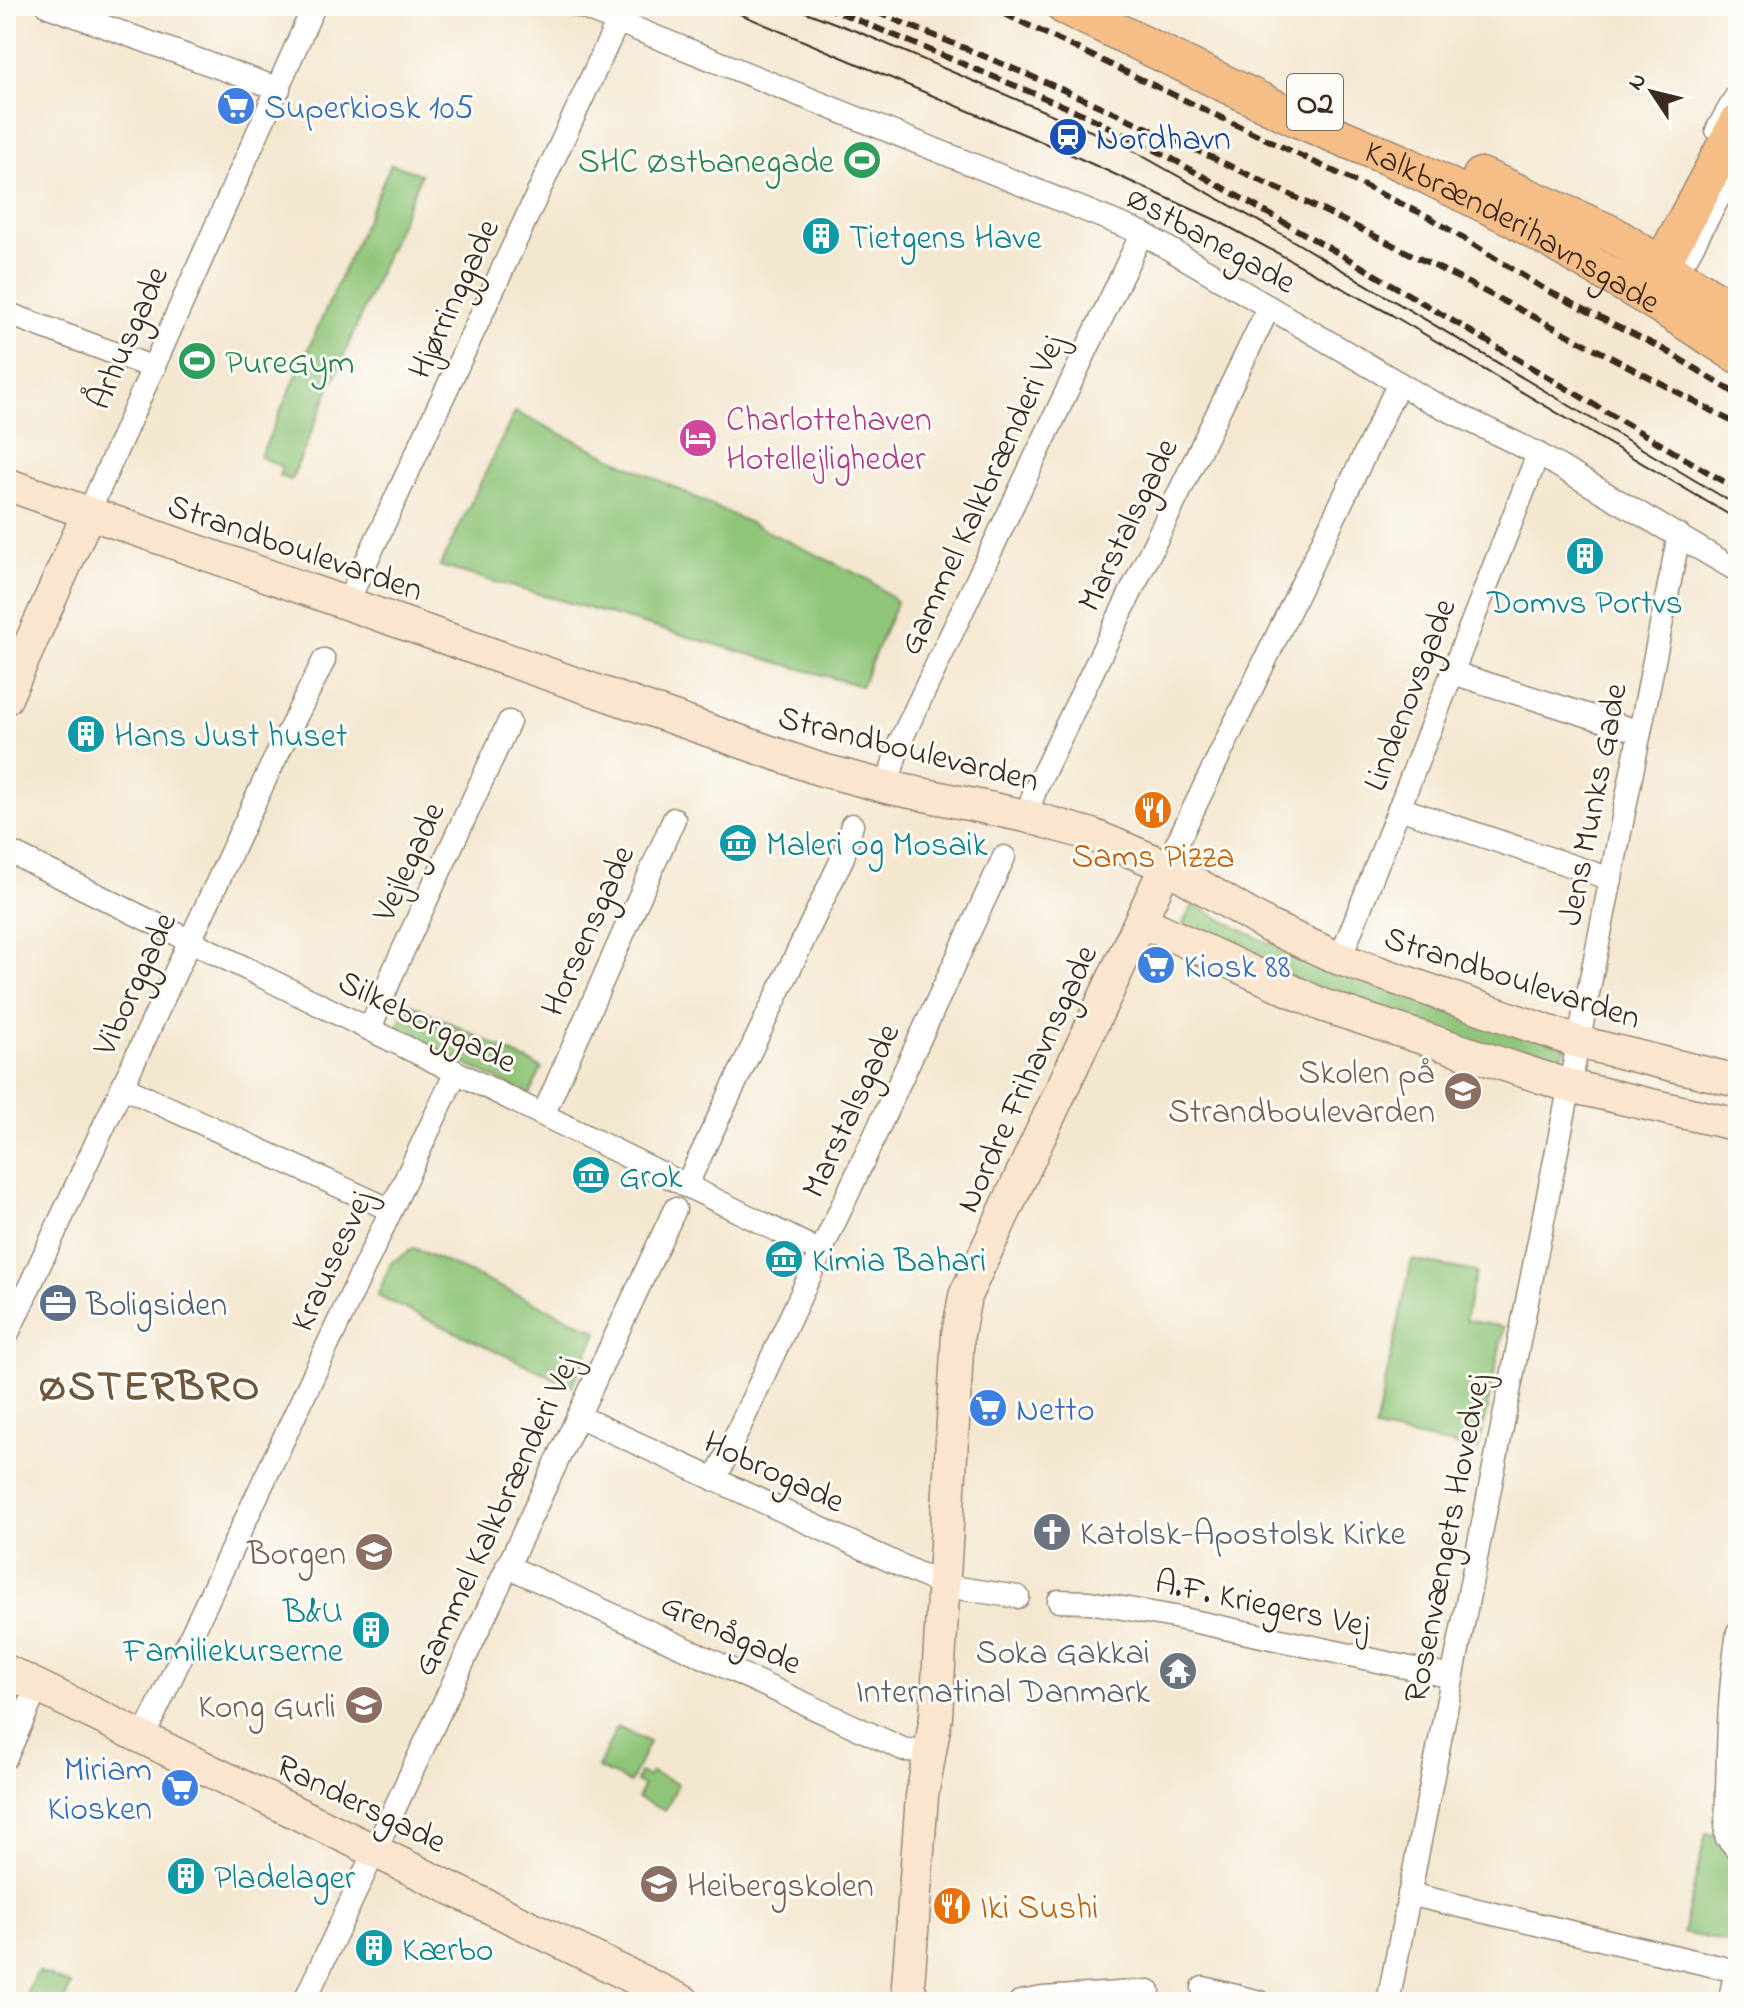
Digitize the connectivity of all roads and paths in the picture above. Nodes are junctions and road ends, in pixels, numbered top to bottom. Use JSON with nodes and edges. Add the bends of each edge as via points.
{"nodes":[{"id":1,"x":48,"y":6,"type":"edge"},
{"id":2,"x":314,"y":6,"type":"edge"},
{"id":3,"x":579,"y":6,"type":"edge"},
{"id":4,"x":1064,"y":6,"type":"edge"},
{"id":5,"x":1118,"y":6,"type":"edge"},
{"id":6,"x":618,"y":21,"type":"junction"},
{"id":7,"x":279,"y":89,"type":"junction"},
{"id":8,"x":1738,"y":93,"type":"edge"},
{"id":9,"x":1738,"y":122,"type":"edge"},
{"id":10,"x":1738,"y":162,"type":"edge"},
{"id":11,"x":1142,"y":233,"type":"junction"},
{"id":12,"x":1662,"y":264,"type":"junction"},
{"id":13,"x":1660,"y":305,"type":"junction"},
{"id":14,"x":1269,"y":307,"type":"junction"},
{"id":15,"x":6,"y":313,"type":"edge"},
{"id":16,"x":1738,"y":314,"type":"edge"},
{"id":17,"x":1738,"y":355,"type":"edge"},
{"id":18,"x":154,"y":368,"type":"junction"},
{"id":19,"x":1399,"y":383,"type":"junction"},
{"id":20,"x":1538,"y":454,"type":"junction"},
{"id":21,"x":6,"y":484,"type":"edge"},
{"id":22,"x":88,"y":514,"type":"junction"},
{"id":23,"x":1679,"y":535,"type":"junction"},
{"id":24,"x":1738,"y":571,"type":"edge"},
{"id":25,"x":347,"y":603,"type":"junction"},
{"id":26,"x":324,"y":660,"type":"dead end"},
{"id":27,"x":1453,"y":673,"type":"junction"},
{"id":28,"x":6,"y":698,"type":"edge"},
{"id":29,"x":509,"y":722,"type":"dead end"},
{"id":30,"x":1640,"y":732,"type":"junction"},
{"id":31,"x":887,"y":787,"type":"junction"},
{"id":32,"x":1399,"y":808,"type":"junction"},
{"id":33,"x":1026,"y":816,"type":"junction"},
{"id":34,"x":674,"y":819,"type":"dead end"},
{"id":35,"x":852,"y":825,"type":"dead end"},
{"id":36,"x":6,"y":850,"type":"edge"},
{"id":37,"x":1004,"y":857,"type":"dead end"},
{"id":38,"x":1166,"y":866,"type":"junction"},
{"id":39,"x":1611,"y":879,"type":"junction"},
{"id":40,"x":1141,"y":921,"type":"junction"},
{"id":41,"x":189,"y":941,"type":"junction"},
{"id":42,"x":1340,"y":959,"type":"junction"},
{"id":43,"x":370,"y":1029,"type":"junction"},
{"id":44,"x":1578,"y":1042,"type":"junction"},
{"id":45,"x":456,"y":1072,"type":"junction"},
{"id":46,"x":1738,"y":1081,"type":"edge"},
{"id":47,"x":1569,"y":1086,"type":"junction"},
{"id":48,"x":123,"y":1087,"type":"junction"},
{"id":49,"x":543,"y":1115,"type":"junction"},
{"id":50,"x":1738,"y":1125,"type":"edge"},
{"id":51,"x":686,"y":1186,"type":"junction"},
{"id":52,"x":675,"y":1209,"type":"dead end"},
{"id":53,"x":391,"y":1210,"type":"junction"},
{"id":54,"x":821,"y":1252,"type":"junction"},
{"id":55,"x":6,"y":1337,"type":"edge"},
{"id":56,"x":578,"y":1416,"type":"junction"},
{"id":57,"x":715,"y":1480,"type":"junction"},
{"id":58,"x":507,"y":1566,"type":"junction"},
{"id":59,"x":945,"y":1586,"type":"junction"},
{"id":60,"x":1018,"y":1597,"type":"dead end"},
{"id":61,"x":1059,"y":1601,"type":"dead end"},
{"id":62,"x":1738,"y":1632,"type":"edge"},
{"id":63,"x":6,"y":1671,"type":"edge"},
{"id":64,"x":1452,"y":1677,"type":"junction"},
{"id":65,"x":38,"y":1686,"type":"junction"},
{"id":66,"x":143,"y":1738,"type":"junction"},
{"id":67,"x":930,"y":1751,"type":"junction"},
{"id":68,"x":6,"y":1757,"type":"edge"},
{"id":69,"x":1732,"y":1843,"type":"edge"},
{"id":70,"x":374,"y":1849,"type":"junction"},
{"id":71,"x":1409,"y":1894,"type":"junction"},
{"id":72,"x":1737,"y":1970,"type":"edge"},
{"id":73,"x":1203,"y":1988,"type":"dead end"},
{"id":74,"x":1149,"y":1991,"type":"dead end"},
{"id":75,"x":1043,"y":2000,"type":"edge"},
{"id":76,"x":304,"y":2002,"type":"edge"},
{"id":77,"x":684,"y":2002,"type":"edge"},
{"id":78,"x":914,"y":2002,"type":"edge"},
{"id":79,"x":1020,"y":2002,"type":"edge"},
{"id":80,"x":1260,"y":2002,"type":"edge"},
{"id":81,"x":1388,"y":2002,"type":"edge"},
{"id":82,"x":1729,"y":2002,"type":"edge"}],
"edges":[{"from":1,"to":7,"type":"street"},
{"from":2,"to":7,"type":"street","name":"Århusgade"},
{"from":3,"to":6,"type":"street","name":"Østbanegade"},
{"from":4,"to":13,"type":"main road","name":"Kalkbrænderihavnsgade","number":"O2","via":[[1513,218]]},
{"from":5,"to":12,"type":"main road","name":"Kalkbrænderihavnsgade","number":"O2","via":[[1209,56],[1612,234]]},
{"from":6,"to":11,"type":"street","name":"Østbanegade"},
{"from":6,"to":25,"type":"street","name":"Hjørringgade"},
{"from":7,"to":18,"type":"street","name":"Århusgade"},
{"from":8,"to":12,"type":"street"},
{"from":9,"to":12,"type":"main road"},
{"from":10,"to":12,"type":"street"},
{"from":11,"to":14,"type":"street","name":"Østbanegade"},
{"from":11,"to":31,"type":"street","name":"Gammel Kalkbrænderi Vej","via":[[898,746]]},
{"from":12,"to":13,"type":"main road","via":[[1657,275]]},
{"from":12,"to":16,"type":"main road","name":"Kalkbrænderihavnsgade","number":"O2"},
{"from":13,"to":17,"type":"main road","name":"Kalkbrænderihavnsgade","number":"O2"},
{"from":14,"to":19,"type":"street","name":"Østbanegade"},
{"from":14,"to":33,"type":"street","name":"Marstalsgade"},
{"from":15,"to":18,"type":"street"},
{"from":18,"to":22,"type":"street","name":"Århusgade"},
{"from":19,"to":20,"type":"street","name":"Østbanegade"},
{"from":19,"to":38,"type":"street","name":"Nordre Frihavnsgade"},
{"from":20,"to":23,"type":"street","name":"Østbanegade"},
{"from":20,"to":27,"type":"street","name":"Lindenovsgade"},
{"from":21,"to":22,"type":"street","name":"Strandboulevarden"},
{"from":22,"to":25,"type":"street","name":"Strandboulevarden"},
{"from":22,"to":28,"type":"street","name":"Århusgade"},
{"from":23,"to":24,"type":"street","name":"Østbanegade"},
{"from":23,"to":30,"type":"street","name":"Jens Munks Gade"},
{"from":25,"to":31,"type":"street","name":"Strandboulevarden","via":[[819,769]]},
{"from":26,"to":41,"type":"street","name":"Viborggade"},
{"from":27,"to":30,"type":"street"},
{"from":27,"to":32,"type":"street","name":"Lindenovsgade"},
{"from":29,"to":43,"type":"street","name":"Vejlegade"},
{"from":30,"to":39,"type":"street","name":"Jens Munks Gade"},
{"from":31,"to":33,"type":"street","name":"Strandboulevarden"},
{"from":32,"to":39,"type":"street"},
{"from":32,"to":42,"type":"street","name":"Lindenovsgade"},
{"from":33,"to":38,"type":"street","name":"Strandboulevarden","via":[[1092,835]]},
{"from":34,"to":49,"type":"street","name":"Horsensgade"},
{"from":35,"to":51,"type":"street","via":[[843,857]]},
{"from":36,"to":41,"type":"street","name":"Silkeborggade"},
{"from":37,"to":54,"type":"street","name":"Marstalsgade"},
{"from":38,"to":40,"type":"street","name":"Nordre Frihavnsgade"},
{"from":38,"to":42,"type":"street","name":"Strandboulevarden","via":[[1268,926]]},
{"from":39,"to":44,"type":"street","name":"Jens Munks Gade"},
{"from":40,"to":47,"type":"street","via":[[1322,1005]]},
{"from":40,"to":59,"type":"street","name":"Nordre Frihavnsgade","via":[[965,1296],[958,1334]]},
{"from":41,"to":43,"type":"street","name":"Silkeborggade"},
{"from":41,"to":48,"type":"street","name":"Viborggade"},
{"from":42,"to":44,"type":"street","name":"Strandboulevarden"},
{"from":43,"to":45,"type":"street","name":"Silkeborggade"},
{"from":44,"to":46,"type":"street","name":"Strandboulevarden"},
{"from":44,"to":47,"type":"street","name":"Jens Munks Gade"},
{"from":45,"to":49,"type":"street","name":"Silkeborggade"},
{"from":45,"to":53,"type":"street","name":"Krausesvej"},
{"from":47,"to":50,"type":"street"},
{"from":47,"to":64,"type":"street","name":"Rosenvængets Hovedvej"},
{"from":48,"to":53,"type":"street"},
{"from":48,"to":55,"type":"street","name":"Viborggade"},
{"from":49,"to":51,"type":"street","name":"Silkeborggade"},
{"from":51,"to":54,"type":"street","name":"Silkeborggade"},
{"from":52,"to":56,"type":"street","name":"Gammel Kalkbrænderi Vej"},
{"from":53,"to":66,"type":"street","name":"Krausesvej"},
{"from":54,"to":57,"type":"street","name":"Marstalsgade"},
{"from":56,"to":57,"type":"street","name":"Hobrogade"},
{"from":56,"to":58,"type":"street","name":"Gammel Kalkbrænderi Vej"},
{"from":57,"to":59,"type":"street","name":"Hobrogade"},
{"from":58,"to":67,"type":"street","name":"Grenågade","via":[[905,1750]]},
{"from":58,"to":70,"type":"street","name":"Gammel Kalkbrænderi Vej"},
{"from":59,"to":60,"type":"street"},
{"from":59,"to":67,"type":"street","name":"Nordre Frihavnsgade"},
{"from":61,"to":64,"type":"street","name":"A.F. Kriegers Vej","via":[[1159,1614]]},
{"from":62,"to":69,"type":"street","via":[[1729,1723]]},
{"from":63,"to":65,"type":"street","name":"Randersgade"},
{"from":64,"to":71,"type":"street","name":"Rosenvængets Hovedvej"},
{"from":65,"to":66,"type":"street","name":"Randersgade"},
{"from":65,"to":68,"type":"street"},
{"from":66,"to":70,"type":"street","name":"Randersgade"},
{"from":67,"to":78,"type":"street","name":"Nordre Frihavnsgade","via":[[909,1970]]},
{"from":70,"to":76,"type":"street","name":"Gammel Kalkbrænderi Vej"},
{"from":70,"to":77,"type":"street","name":"Randersgade"},
{"from":71,"to":72,"type":"street"},
{"from":71,"to":81,"type":"street","name":"Rosenvængets Hovedvej"},
{"from":72,"to":82,"type":"street"},
{"from":73,"to":80,"type":"street"},
{"from":74,"to":75,"type":"street"},
{"from":75,"to":79,"type":"street"}]}
